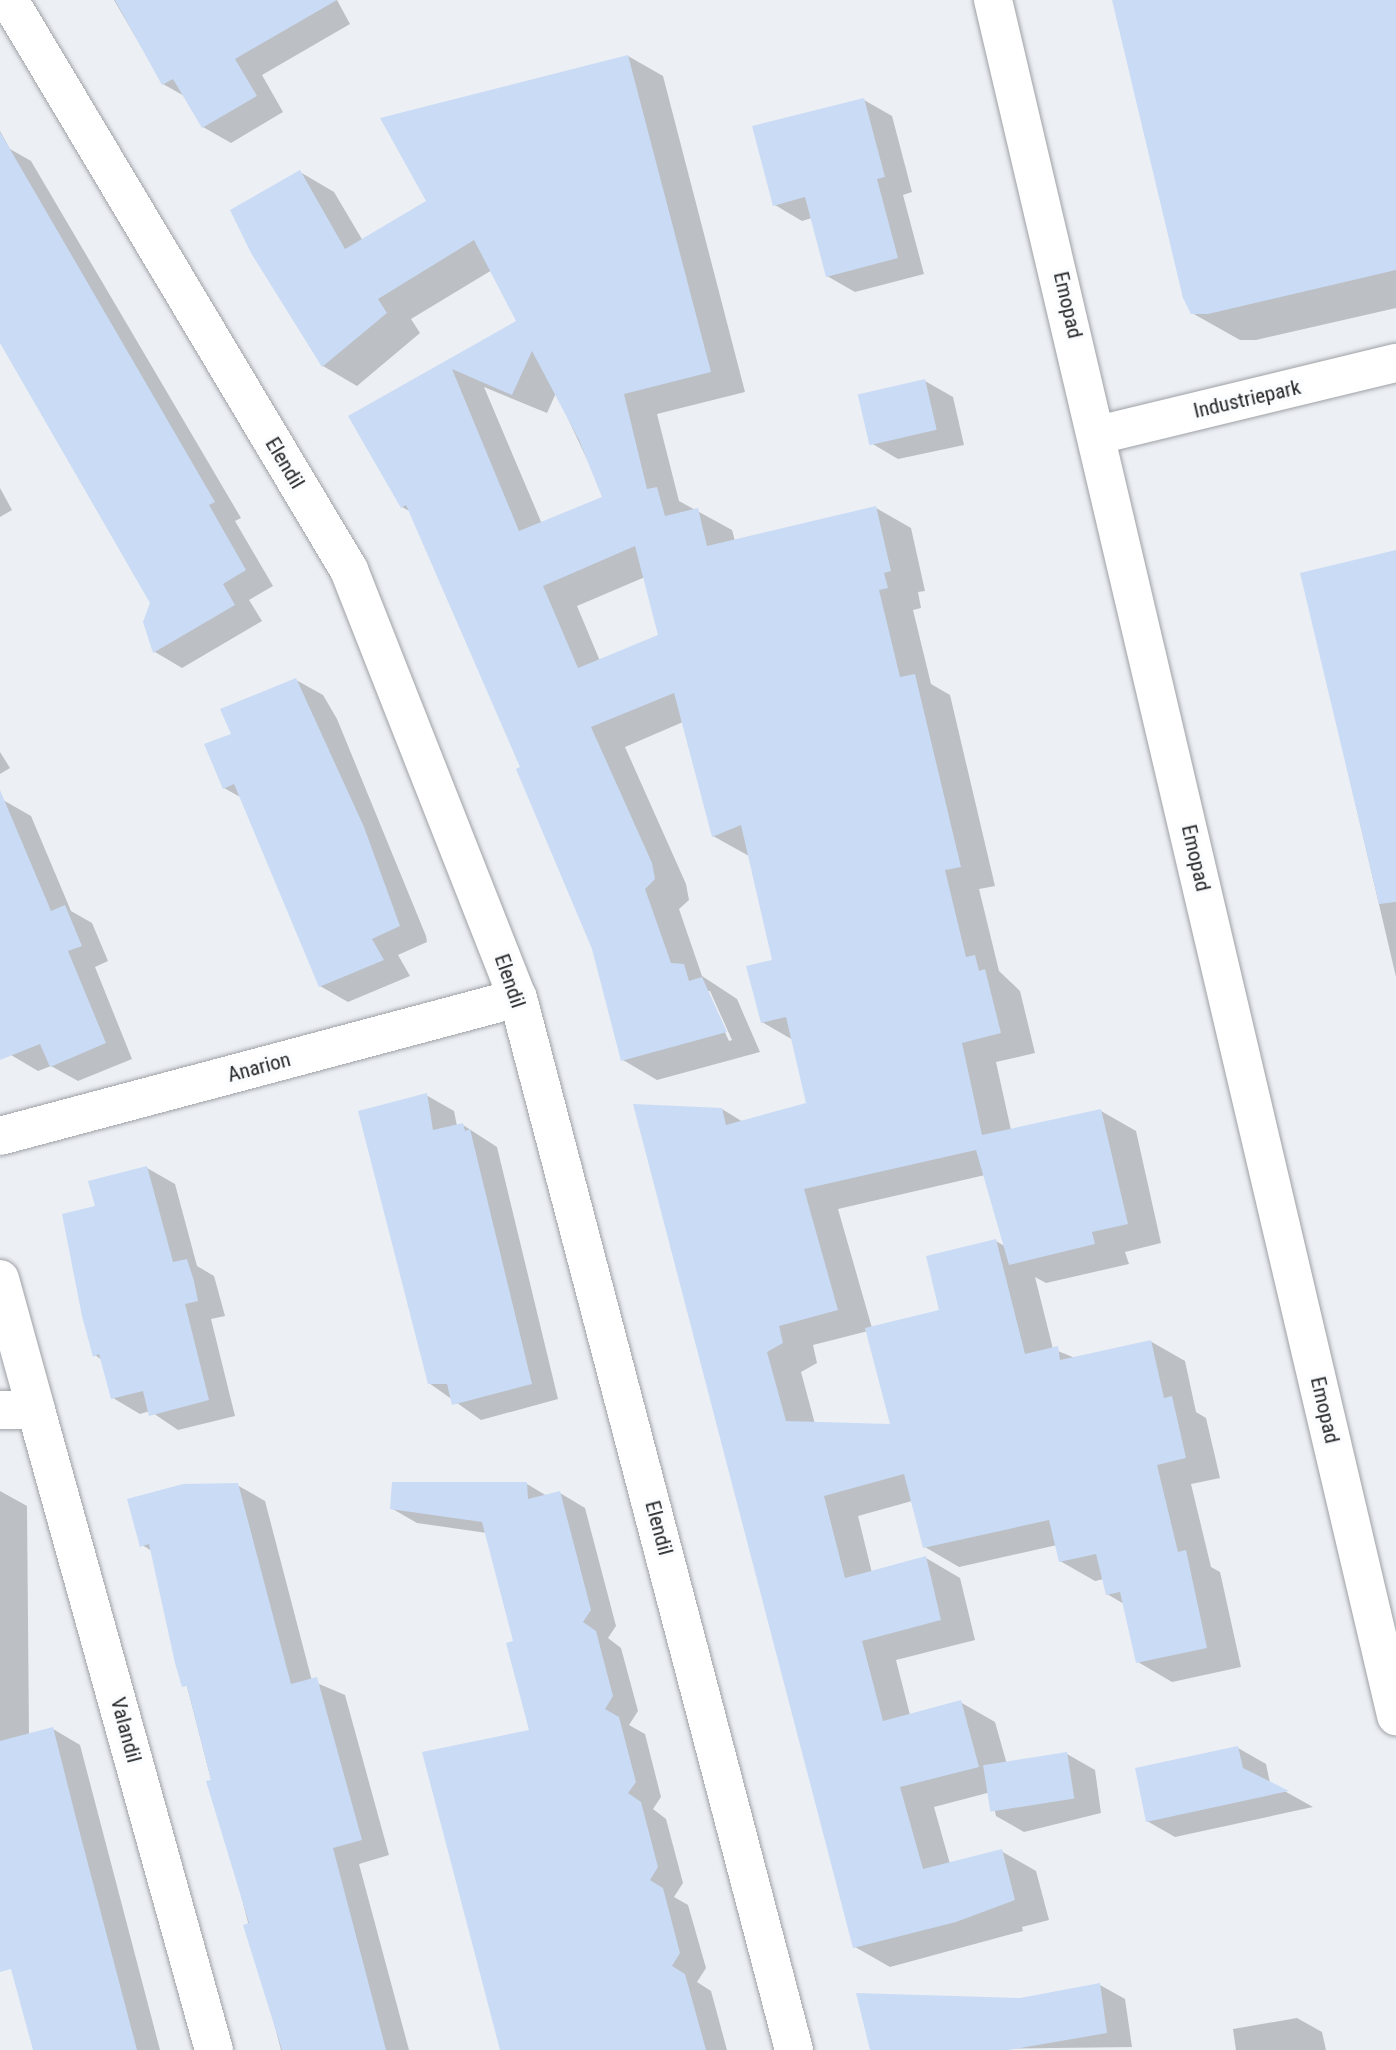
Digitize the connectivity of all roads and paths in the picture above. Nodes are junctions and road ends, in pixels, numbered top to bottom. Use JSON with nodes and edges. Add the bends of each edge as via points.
{"nodes":[{"id":1,"x":9,"y":0,"type":"edge"},
{"id":2,"x":993,"y":0,"type":"edge"},
{"id":3,"x":1396,"y":363,"type":"edge"},
{"id":4,"x":1098,"y":435,"type":"junction"},
{"id":5,"x":518,"y":998,"type":"junction"},
{"id":6,"x":0,"y":1136,"type":"edge"},
{"id":7,"x":0,"y":1279,"type":"edge"},
{"id":8,"x":18,"y":1410,"type":"edge"},
{"id":9,"x":1396,"y":1716,"type":"edge"},
{"id":10,"x":214,"y":2050,"type":"edge"},
{"id":11,"x":794,"y":2050,"type":"edge"}],
"edges":[{"from":1,"to":5,"type":"street","name":"Elendil","via":[[349,570]]},
{"from":2,"to":4,"type":"street","name":"Emopad"},
{"from":3,"to":4,"type":"street","name":"Industriepark"},
{"from":4,"to":9,"type":"street","name":"Emopad"},
{"from":5,"to":6,"type":"street","name":"Anarion"},
{"from":5,"to":11,"type":"street","name":"Elendil"},
{"from":7,"to":8,"type":"street","name":"Valandil"},
{"from":8,"to":10,"type":"street","name":"Valandil"}]}
